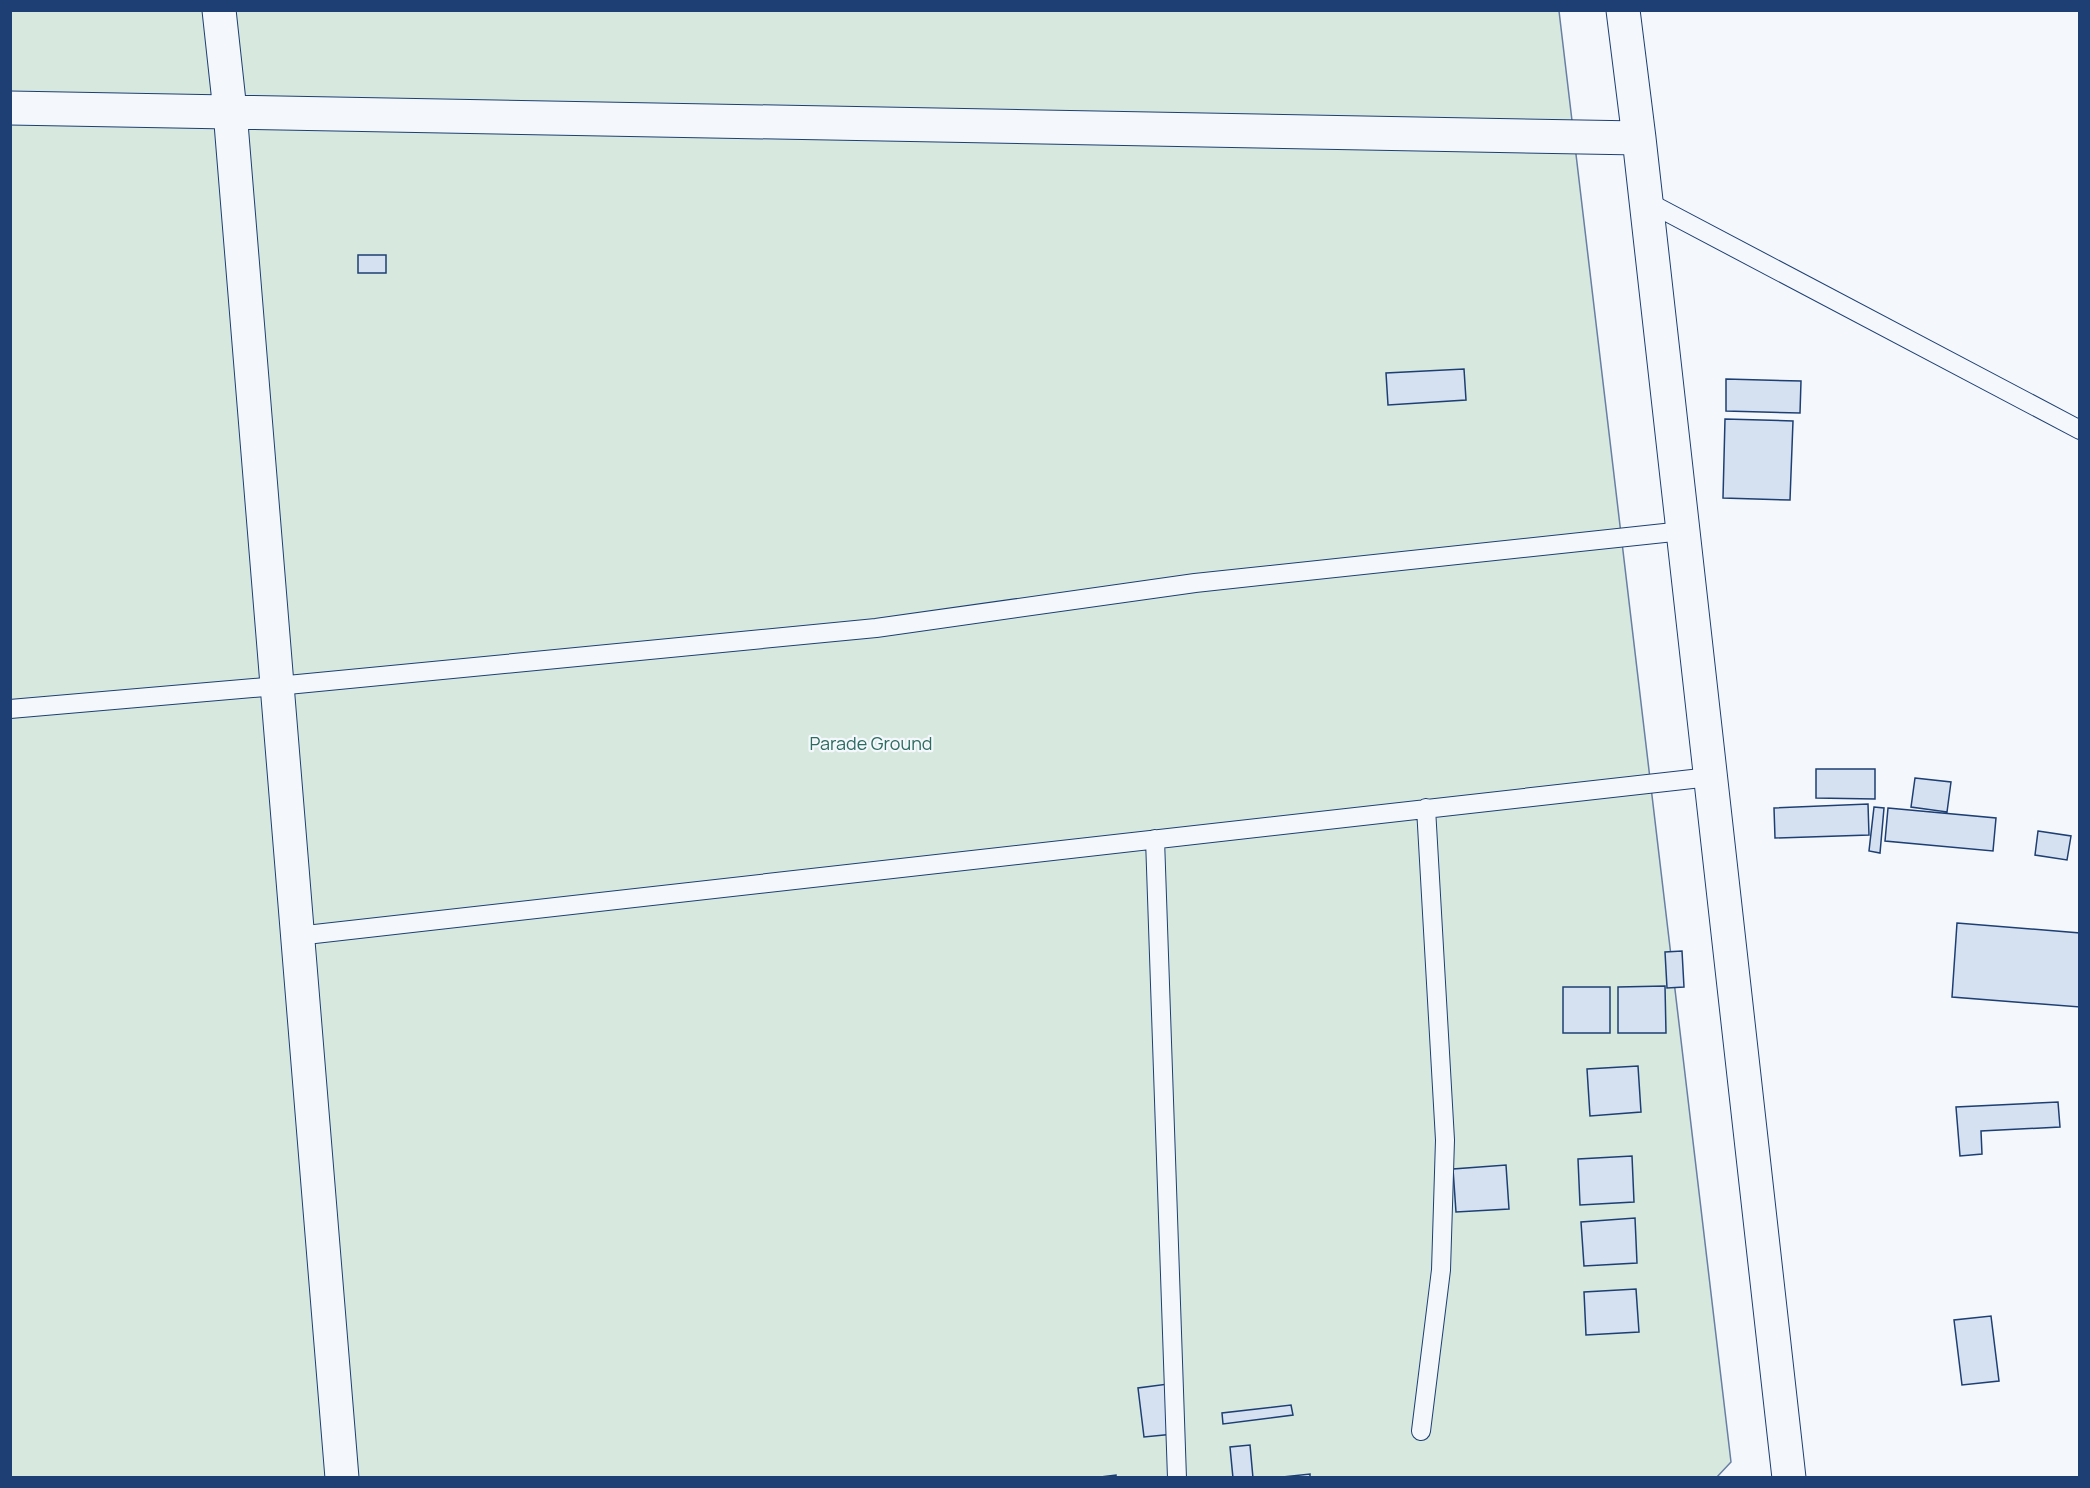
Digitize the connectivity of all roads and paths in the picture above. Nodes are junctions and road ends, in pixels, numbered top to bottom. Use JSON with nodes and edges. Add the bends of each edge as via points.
{"nodes":[{"id":1,"x":219,"y":10,"type":"edge"},
{"id":2,"x":1623,"y":10,"type":"edge"},
{"id":3,"x":10,"y":108,"type":"edge"},
{"id":4,"x":230,"y":111,"type":"junction"},
{"id":5,"x":1639,"y":138,"type":"junction"},
{"id":6,"x":1646,"y":201,"type":"junction"},
{"id":7,"x":2079,"y":430,"type":"edge"},
{"id":8,"x":1683,"y":531,"type":"junction"},
{"id":9,"x":277,"y":686,"type":"junction"},
{"id":10,"x":10,"y":709,"type":"edge"},
{"id":11,"x":1710,"y":777,"type":"junction"},
{"id":12,"x":1425,"y":808,"type":"junction"},
{"id":13,"x":1155,"y":839,"type":"junction"},
{"id":14,"x":297,"y":936,"type":"junction"},
{"id":15,"x":1421,"y":1431,"type":"dead end"},
{"id":16,"x":342,"y":1478,"type":"edge"},
{"id":17,"x":1177,"y":1478,"type":"edge"},
{"id":18,"x":1789,"y":1478,"type":"edge"}],
"edges":[{"from":1,"to":4,"type":"street"},
{"from":2,"to":5,"type":"street"},
{"from":3,"to":4,"type":"street"},
{"from":4,"to":5,"type":"street"},
{"from":4,"to":9,"type":"street"},
{"from":5,"to":6,"type":"street"},
{"from":6,"to":7,"type":"lane"},
{"from":6,"to":8,"type":"street"},
{"from":8,"to":9,"type":"lane","via":[[1195,583],[876,628]]},
{"from":8,"to":11,"type":"street"},
{"from":9,"to":10,"type":"lane"},
{"from":9,"to":14,"type":"street"},
{"from":11,"to":12,"type":"lane"},
{"from":11,"to":18,"type":"street"},
{"from":12,"to":13,"type":"lane"},
{"from":12,"to":15,"type":"lane","via":[[1446,1140],[1441,1270]]},
{"from":13,"to":14,"type":"lane"},
{"from":13,"to":17,"type":"lane"},
{"from":14,"to":16,"type":"street"}]}
